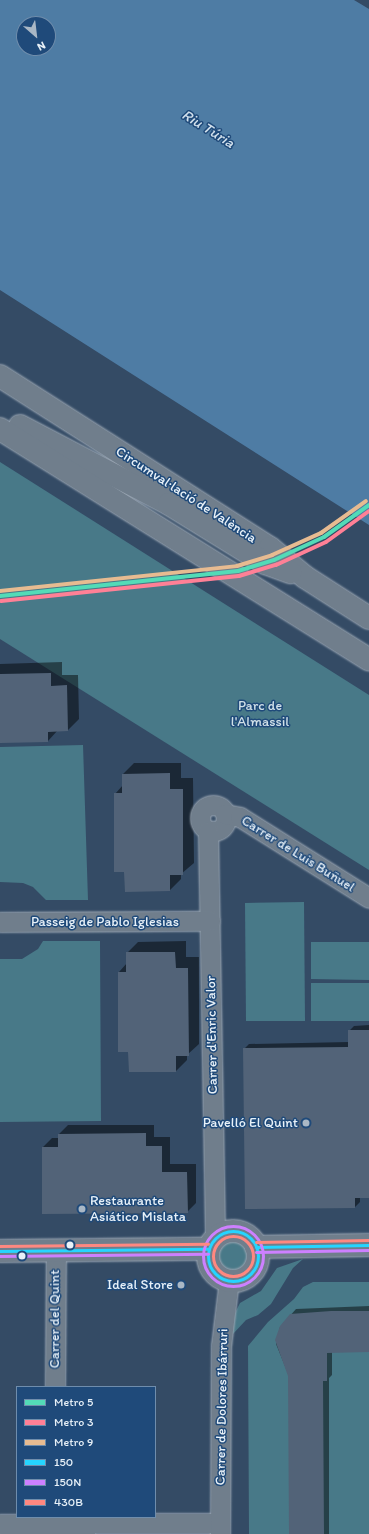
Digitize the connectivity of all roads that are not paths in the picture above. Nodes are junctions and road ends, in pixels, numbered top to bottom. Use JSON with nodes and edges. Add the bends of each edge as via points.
{"nodes":[{"id":1,"x":0,"y":376,"type":"edge"},
{"id":2,"x":0,"y":414,"type":"edge"},
{"id":3,"x":0,"y":429,"type":"edge"},
{"id":4,"x":305,"y":577,"type":"junction"},
{"id":5,"x":369,"y":618,"type":"edge"},
{"id":6,"x":369,"y":660,"type":"edge"},
{"id":7,"x":225,"y":814,"type":"joint"},
{"id":8,"x":369,"y":898,"type":"edge"},
{"id":9,"x":210,"y":921,"type":"junction"},
{"id":10,"x":0,"y":922,"type":"edge"},
{"id":11,"x":212,"y":1244,"type":"junction"},
{"id":12,"x":369,"y":1245,"type":"edge"},
{"id":13,"x":256,"y":1247,"type":"junction"},
{"id":14,"x":0,"y":1251,"type":"edge"},
{"id":15,"x":56,"y":1251,"type":"junction"},
{"id":16,"x":229,"y":1280,"type":"junction"},
{"id":17,"x":55,"y":1386,"type":"edge"},
{"id":18,"x":0,"y":1524,"type":"edge"},
{"id":19,"x":55,"y":1525,"type":"edge"},
{"id":20,"x":220,"y":1529,"type":"edge"}],
"edges":[{"from":1,"to":4,"type":"main road","name":"Circumval·lació de València","via":[[270,548]]},
{"from":2,"to":4,"type":"main road","via":[[169,504],[265,563]]},
{"from":3,"to":6,"type":"main road"},
{"from":4,"to":5,"type":"main road","name":"Circumval·lació de València"},
{"from":7,"to":8,"type":"street","name":"Carrer de Luis Buñuel","via":[[240,817]]},
{"from":7,"to":9,"type":"street","name":"Carrer d'Enric Valor","via":[[225,822],[221,829],[208,831]]},
{"from":9,"to":10,"type":"street","name":"Passeig de Pablo Iglesias"},
{"from":9,"to":11,"type":"street","name":"Carrer d'Enric Valor"},
{"from":11,"to":13,"type":"main road","via":[[222,1234],[238,1232],[246,1235]]},
{"from":11,"to":15,"type":"main road"},
{"from":11,"to":16,"type":"main road","via":[[211,1268],[222,1278]]},
{"from":12,"to":13,"type":"main road"},
{"from":13,"to":16,"type":"main road","via":[[258,1253],[254,1269],[243,1278]]},
{"from":14,"to":15,"type":"main road"},
{"from":15,"to":17,"type":"street","name":"Carrer del Quint"},
{"from":16,"to":20,"type":"street","name":"Carrer de Dolores Ibárruri","via":[[221,1346]]},
{"from":18,"to":19,"type":"street"},
{"from":19,"to":20,"type":"street"}]}
